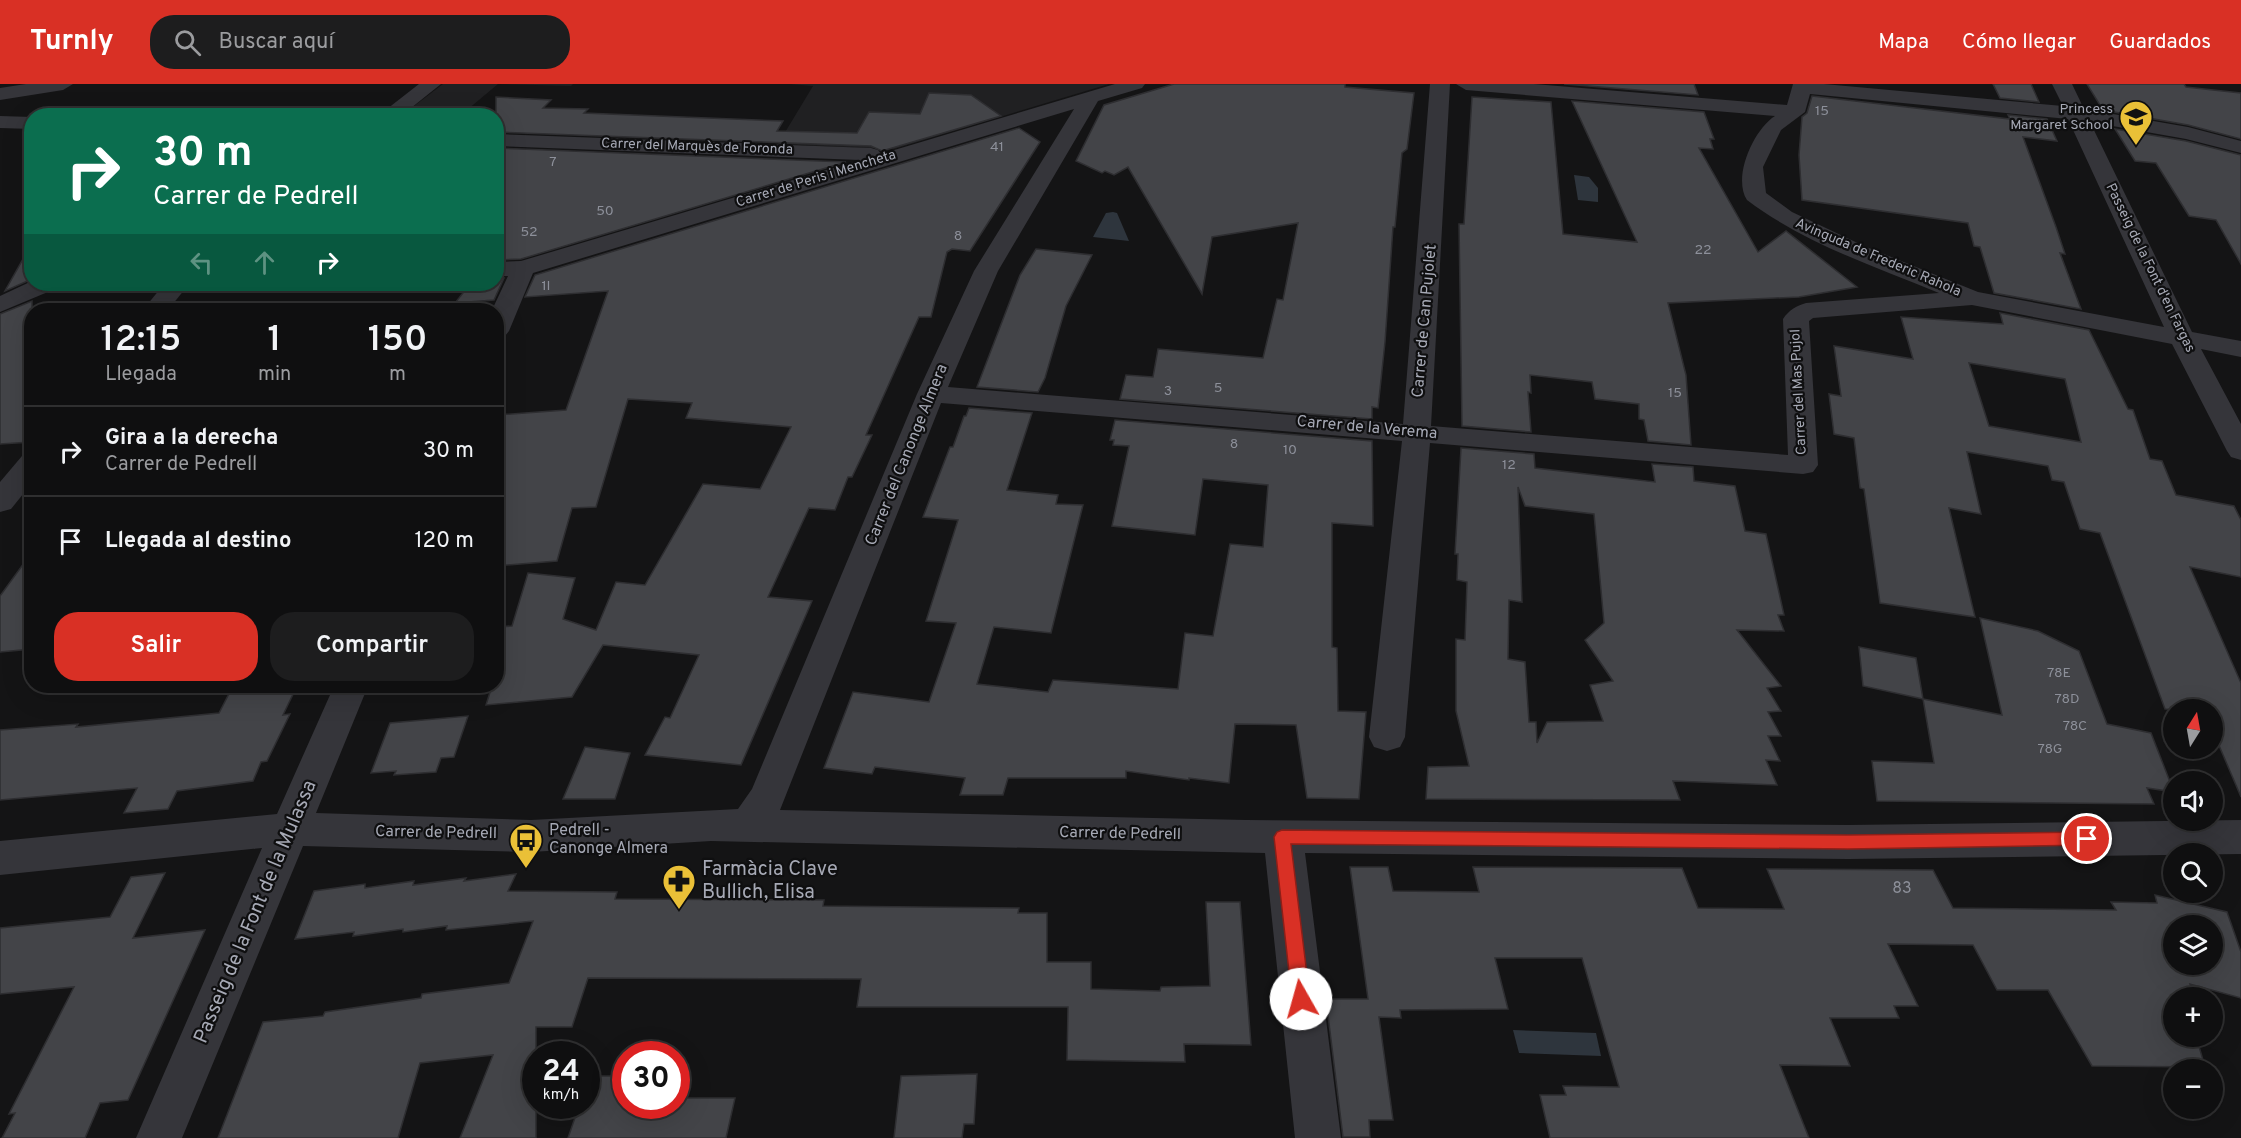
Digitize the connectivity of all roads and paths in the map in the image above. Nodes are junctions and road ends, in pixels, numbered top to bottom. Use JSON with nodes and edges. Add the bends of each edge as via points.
{"nodes":[{"id":1,"x":63,"y":84,"type":"edge"},
{"id":2,"x":431,"y":84,"type":"edge"},
{"id":3,"x":1135,"y":84,"type":"edge"},
{"id":4,"x":1440,"y":84,"type":"edge"},
{"id":5,"x":1466,"y":84,"type":"edge"},
{"id":6,"x":2062,"y":84,"type":"edge"},
{"id":7,"x":1803,"y":86,"type":"edge"},
{"id":8,"x":0,"y":94,"type":"edge"},
{"id":9,"x":1091,"y":97,"type":"junction"},
{"id":10,"x":399,"y":108,"type":"edge"},
{"id":11,"x":1795,"y":112,"type":"junction"},
{"id":12,"x":2077,"y":115,"type":"junction"},
{"id":13,"x":0,"y":122,"type":"edge"},
{"id":14,"x":24,"y":123,"type":"edge"},
{"id":15,"x":504,"y":140,"type":"edge"},
{"id":16,"x":2241,"y":147,"type":"edge"},
{"id":17,"x":897,"y":155,"type":"junction"},
{"id":18,"x":523,"y":268,"type":"junction"},
{"id":19,"x":504,"y":269,"type":"edge"},
{"id":20,"x":28,"y":291,"type":"edge"},
{"id":21,"x":171,"y":291,"type":"edge"},
{"id":22,"x":1971,"y":298,"type":"junction"},
{"id":23,"x":7,"y":299,"type":"edge"},
{"id":24,"x":161,"y":303,"type":"edge"},
{"id":25,"x":504,"y":312,"type":"edge"},
{"id":26,"x":2181,"y":336,"type":"junction"},
{"id":27,"x":2241,"y":349,"type":"edge"},
{"id":28,"x":931,"y":394,"type":"junction"},
{"id":29,"x":1417,"y":432,"type":"junction"},
{"id":30,"x":2241,"y":451,"type":"edge"},
{"id":31,"x":1803,"y":465,"type":"joint"},
{"id":32,"x":24,"y":473,"type":"edge"},
{"id":33,"x":0,"y":502,"type":"edge"},
{"id":34,"x":348,"y":693,"type":"edge"},
{"id":35,"x":1387,"y":737,"type":"dead end"},
{"id":36,"x":748,"y":826,"type":"junction"},
{"id":37,"x":292,"y":829,"type":"junction"},
{"id":38,"x":1282,"y":837,"type":"junction"},
{"id":39,"x":2241,"y":837,"type":"edge"},
{"id":40,"x":0,"y":858,"type":"edge"},
{"id":41,"x":159,"y":1138,"type":"edge"},
{"id":42,"x":1318,"y":1138,"type":"edge"}],
"edges":[{"from":1,"to":8,"type":"street"},
{"from":2,"to":10,"type":"street"},
{"from":3,"to":9,"type":"street","name":"Carrer de Peris i Mencheta"},
{"from":4,"to":29,"type":"street","name":"Carrer de Can Pujolet"},
{"from":5,"to":11,"type":"street"},
{"from":6,"to":12,"type":"street","name":"Passeig de la Font d'en Fargas"},
{"from":7,"to":11,"type":"street"},
{"from":7,"to":12,"type":"street"},
{"from":9,"to":17,"type":"street","name":"Carrer de Peris i Mencheta"},
{"from":9,"to":28,"type":"street","name":"Carrer del Canonge Almera","via":[[986,270]]},
{"from":11,"to":22,"type":"street","name":"Avinguda de Frederic Rahola","via":[[1773,126],[1752,167],[1755,195],[1784,217]]},
{"from":12,"to":16,"type":"street","via":[[2160,127]]},
{"from":12,"to":26,"type":"street","name":"Passeig de la Font d'en Fargas"},
{"from":13,"to":14,"type":"street"},
{"from":15,"to":17,"type":"street","name":"Carrer del Marquès de Foronda"},
{"from":17,"to":18,"type":"street","name":"Carrer de Peris i Mencheta"},
{"from":18,"to":19,"type":"street","name":"Carrer de Peris i Mencheta"},
{"from":18,"to":25,"type":"street"},
{"from":20,"to":23,"type":"street"},
{"from":21,"to":24,"type":"street"},
{"from":22,"to":26,"type":"street","name":"Avinguda de Frederic Rahola"},
{"from":22,"to":31,"type":"street","name":"Carrer del Mas Pujol","via":[[1806,311],[1796,319]]},
{"from":26,"to":27,"type":"street","name":"Avinguda de Frederic Rahola"},
{"from":26,"to":30,"type":"street","name":"Passeig de la Font d'en Fargas"},
{"from":28,"to":29,"type":"street","name":"Carrer de la Verema"},
{"from":28,"to":36,"type":"street","name":"Carrer del Canonge Almera","via":[[768,797]]},
{"from":29,"to":31,"type":"street","name":"Carrer de la Verema"},
{"from":29,"to":35,"type":"street","name":"Carrer de Can Pujolet"},
{"from":32,"to":33,"type":"street"},
{"from":34,"to":37,"type":"street","name":"Passeig de la Font de la Mulassa"},
{"from":36,"to":37,"type":"street","name":"Carrer de Pedrell","via":[[531,836]]},
{"from":36,"to":38,"type":"street","name":"Carrer de Pedrell"},
{"from":37,"to":40,"type":"street","name":"Carrer de Pedrell"},
{"from":37,"to":41,"type":"street","name":"Passeig de la Font de la Mulassa"},
{"from":38,"to":39,"type":"street","name":"Carrer de Pedrell","via":[[1848,842]]},
{"from":38,"to":42,"type":"street"}]}
